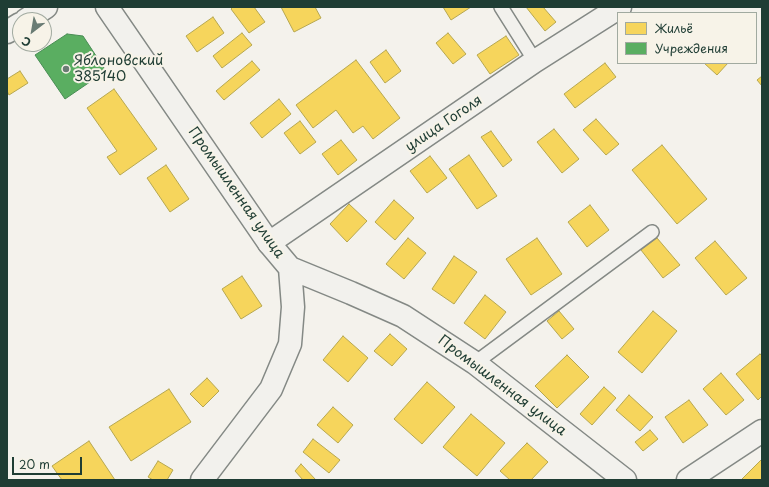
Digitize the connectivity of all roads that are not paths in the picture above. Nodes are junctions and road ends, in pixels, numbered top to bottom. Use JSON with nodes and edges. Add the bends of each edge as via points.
{"nodes":[{"id":1,"x":107,"y":7,"type":"edge"},
{"id":2,"x":500,"y":7,"type":"edge"},
{"id":3,"x":620,"y":7,"type":"edge"},
{"id":4,"x":535,"y":61,"type":"junction"},
{"id":5,"x":652,"y":232,"type":"dead end"},
{"id":6,"x":269,"y":243,"type":"junction"},
{"id":7,"x":290,"y":268,"type":"junction"},
{"id":8,"x":475,"y":363,"type":"junction"},
{"id":9,"x":762,"y":431,"type":"edge"},
{"id":10,"x":206,"y":478,"type":"edge"},
{"id":11,"x":625,"y":480,"type":"edge"},
{"id":12,"x":688,"y":480,"type":"edge"}],
"edges":[{"from":1,"to":6,"type":"street","name":"Промышленная улица"},
{"from":2,"to":4,"type":"lane"},
{"from":3,"to":4,"type":"street","name":"улица Гоголя"},
{"from":4,"to":6,"type":"street","name":"улица Гоголя"},
{"from":5,"to":8,"type":"lane"},
{"from":6,"to":7,"type":"street","name":"Промышленная улица"},
{"from":7,"to":8,"type":"street","name":"Промышленная улица","via":[[403,316]]},
{"from":7,"to":10,"type":"street","via":[[293,307],[290,344],[271,389]]},
{"from":8,"to":11,"type":"street","name":"Промышленная улица"},
{"from":9,"to":12,"type":"street"}]}
